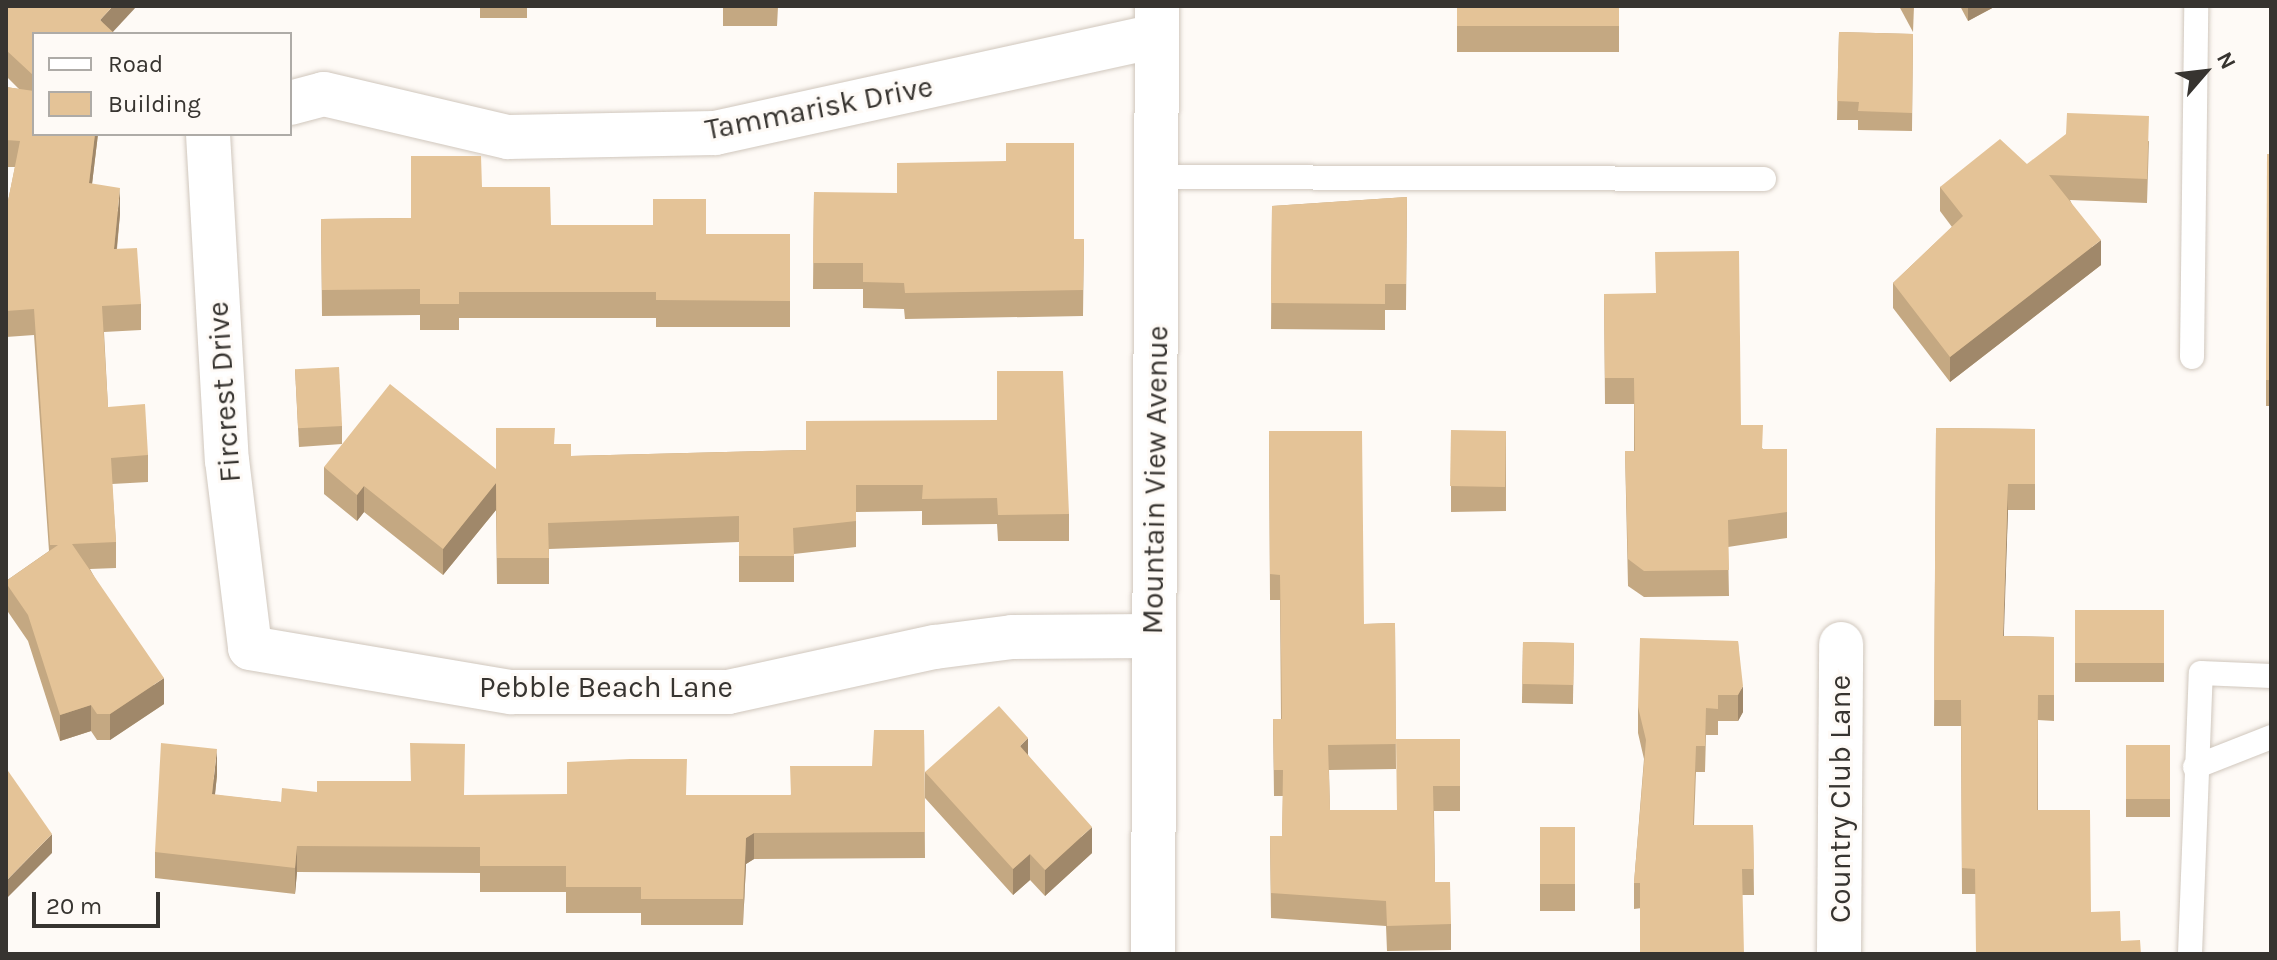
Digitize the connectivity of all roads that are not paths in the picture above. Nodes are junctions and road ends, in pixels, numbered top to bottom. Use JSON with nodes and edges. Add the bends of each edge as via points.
{"nodes":[{"id":1,"x":2196,"y":6,"type":"edge"},
{"id":2,"x":1157,"y":21,"type":"edge"},
{"id":3,"x":292,"y":102,"type":"edge"},
{"id":4,"x":208,"y":136,"type":"edge"},
{"id":5,"x":1159,"y":177,"type":"junction"},
{"id":6,"x":1764,"y":179,"type":"dead end"},
{"id":7,"x":2192,"y":357,"type":"dead end"},
{"id":8,"x":1152,"y":636,"type":"junction"},
{"id":9,"x":1841,"y":644,"type":"dead end"},
{"id":10,"x":250,"y":648,"type":"joint"},
{"id":11,"x":2271,"y":676,"type":"edge"},
{"id":12,"x":2271,"y":737,"type":"edge"},
{"id":13,"x":2195,"y":767,"type":"junction"},
{"id":14,"x":1153,"y":954,"type":"edge"},
{"id":15,"x":1839,"y":954,"type":"edge"},
{"id":16,"x":2190,"y":954,"type":"edge"}],
"edges":[{"from":1,"to":7,"type":"lane"},
{"from":2,"to":3,"type":"street","name":"Tammarisk Drive","via":[[715,133],[508,137],[324,94]]},
{"from":2,"to":5,"type":"street","name":"Mountain View Avenue"},
{"from":4,"to":10,"type":"street","name":"Fircrest Drive","via":[[227,460]]},
{"from":5,"to":6,"type":"lane"},
{"from":5,"to":8,"type":"street","name":"Mountain View Avenue"},
{"from":8,"to":10,"type":"street","name":"Pebble Beach Lane","via":[[1012,637],[935,647],[728,692],[511,692]]},
{"from":8,"to":14,"type":"street","name":"Mountain View Avenue"},
{"from":9,"to":15,"type":"street","name":"Country Club Lane"},
{"from":11,"to":13,"type":"lane","via":[[2201,673]]},
{"from":12,"to":13,"type":"lane"},
{"from":13,"to":16,"type":"lane"}]}
